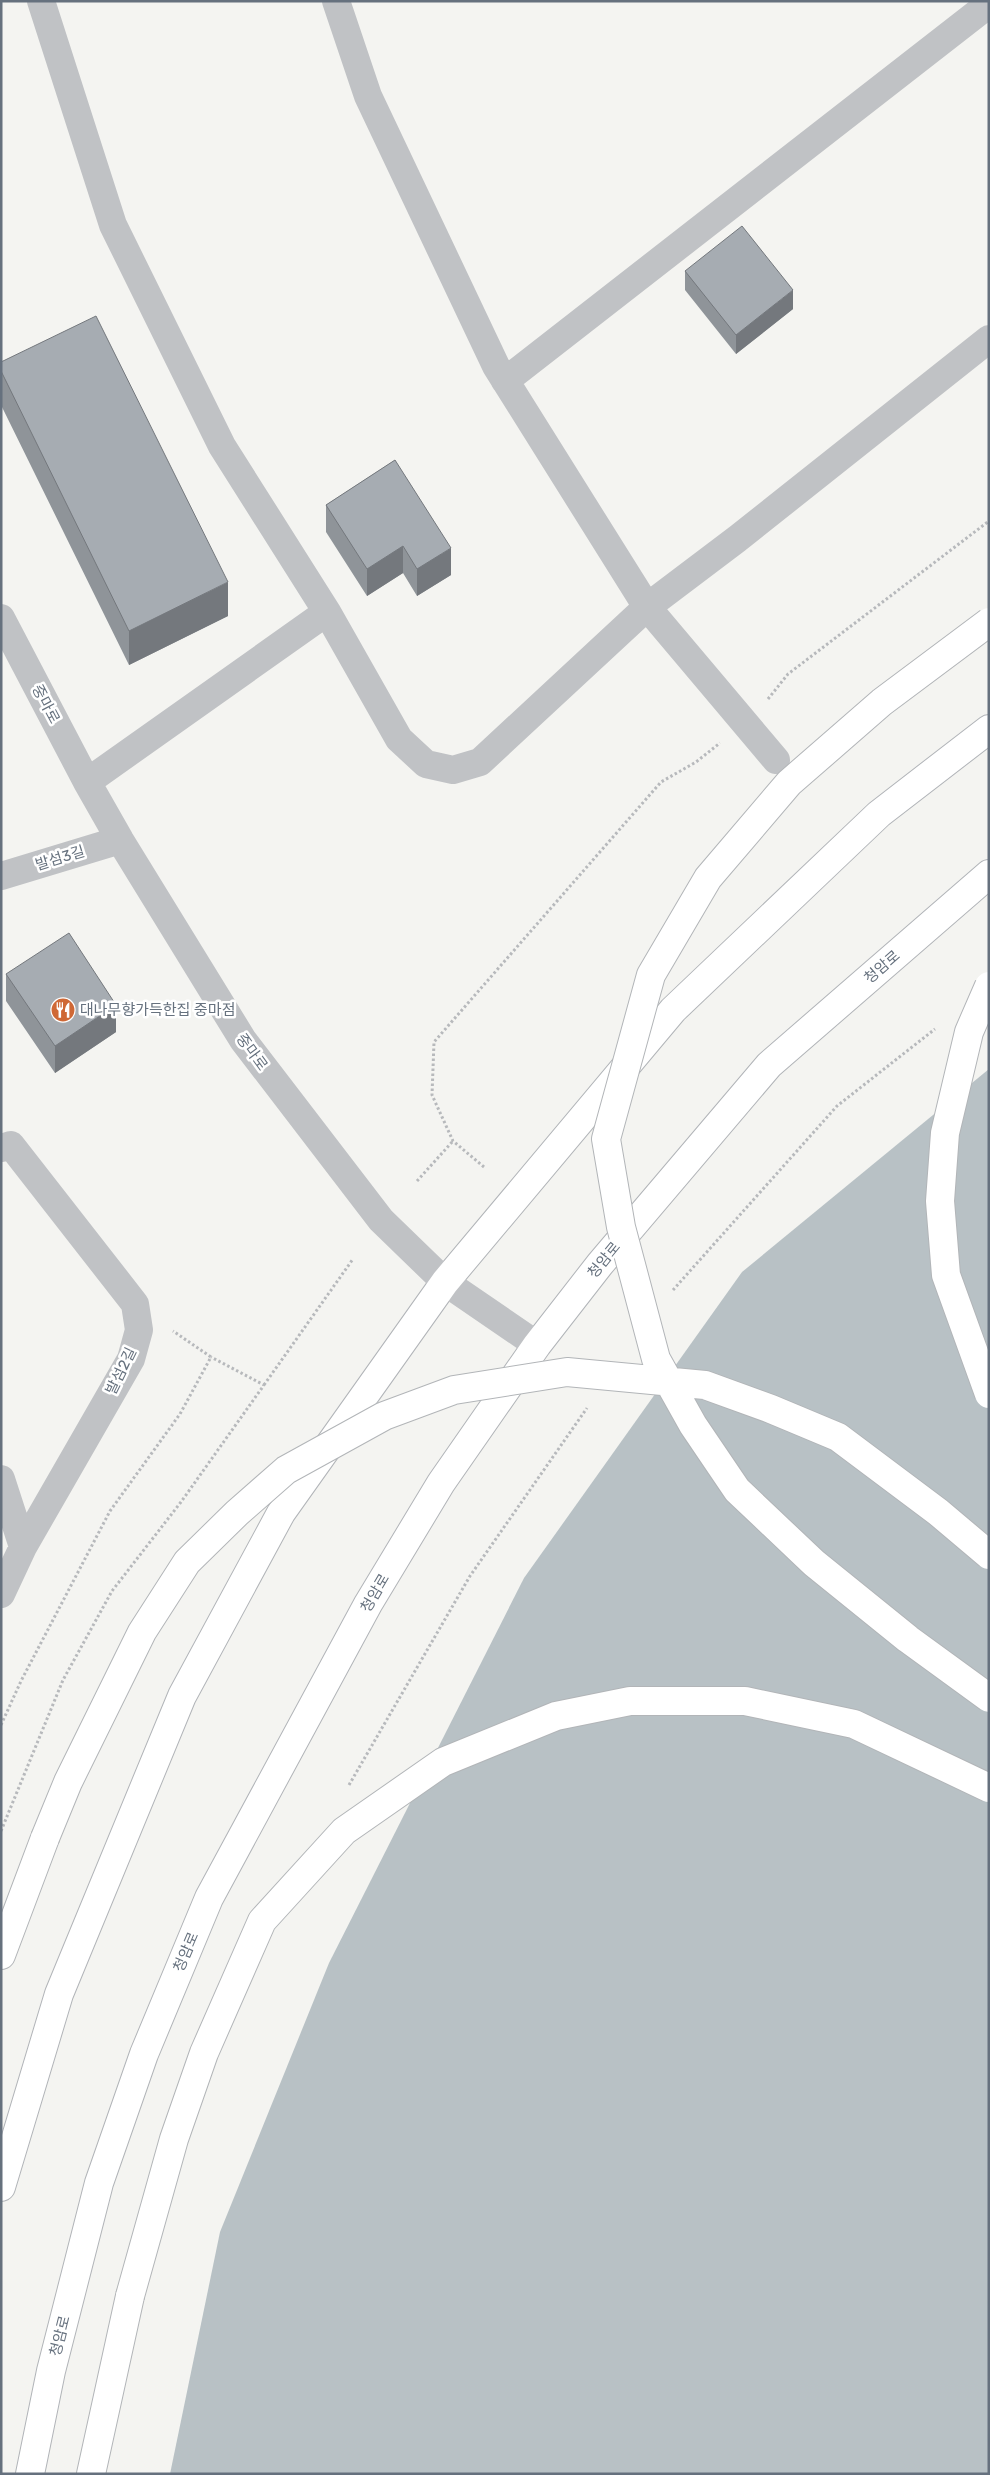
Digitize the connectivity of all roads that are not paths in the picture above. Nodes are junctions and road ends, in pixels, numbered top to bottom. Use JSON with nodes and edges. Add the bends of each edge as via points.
{"nodes":[{"id":1,"x":40,"y":1,"type":"edge"},
{"id":2,"x":336,"y":1,"type":"edge"},
{"id":3,"x":989,"y":4,"type":"edge"},
{"id":4,"x":989,"y":339,"type":"edge"},
{"id":5,"x":506,"y":381,"type":"junction"},
{"id":6,"x":647,"y":607,"type":"junction"},
{"id":7,"x":327,"y":612,"type":"junction"},
{"id":8,"x":2,"y":621,"type":"edge"},
{"id":9,"x":989,"y":622,"type":"edge"},
{"id":10,"x":989,"y":728,"type":"edge"},
{"id":11,"x":776,"y":760,"type":"dead end"},
{"id":12,"x":86,"y":782,"type":"junction"},
{"id":13,"x":120,"y":840,"type":"junction"},
{"id":14,"x":989,"y":874,"type":"edge"},
{"id":15,"x":1,"y":876,"type":"edge"},
{"id":16,"x":989,"y":986,"type":"edge"},
{"id":17,"x":1,"y":1148,"type":"edge"},
{"id":18,"x":446,"y":1282,"type":"junction"},
{"id":19,"x":537,"y":1345,"type":"junction"},
{"id":20,"x":989,"y":1394,"type":"edge"},
{"id":21,"x":1,"y":1479,"type":"edge"},
{"id":22,"x":23,"y":1547,"type":"junction"},
{"id":23,"x":989,"y":1556,"type":"edge"},
{"id":24,"x":1,"y":1594,"type":"edge"},
{"id":25,"x":989,"y":1698,"type":"edge"},
{"id":26,"x":989,"y":1788,"type":"edge"},
{"id":27,"x":1,"y":1955,"type":"edge"},
{"id":28,"x":1,"y":2187,"type":"edge"},
{"id":29,"x":30,"y":2474,"type":"edge"},
{"id":30,"x":91,"y":2474,"type":"edge"}],
"edges":[{"from":1,"to":7,"type":"street","via":[[113,224],[222,446]]},
{"from":2,"to":5,"type":"street","via":[[368,96]]},
{"from":3,"to":5,"type":"street"},
{"from":4,"to":6,"type":"street"},
{"from":5,"to":6,"type":"street"},
{"from":6,"to":7,"type":"street","via":[[480,762],[453,770],[426,764],[399,739]]},
{"from":6,"to":11,"type":"street"},
{"from":7,"to":12,"type":"street"},
{"from":8,"to":12,"type":"street","name":"중마로"},
{"from":9,"to":25,"type":"main road","bridge":true,"via":[[882,702],[789,783],[708,878],[651,975],[606,1139],[621,1227],[656,1359],[737,1490],[814,1563],[908,1639]]},
{"from":10,"to":18,"type":"main road","via":[[879,814],[672,1010]]},
{"from":12,"to":13,"type":"street","name":"중마로"},
{"from":13,"to":15,"type":"street","name":"발섬3길"},
{"from":13,"to":18,"type":"street","name":"중마로","via":[[243,1040],[381,1220]]},
{"from":14,"to":19,"type":"main road","name":"청암로","via":[[769,1065],[600,1264]]},
{"from":16,"to":20,"type":"main road","bridge":true,"via":[[969,1032],[944,1133],[940,1201],[946,1275]]},
{"from":17,"to":22,"type":"street","name":"발섬2길","via":[[11,1145],[135,1304],[139,1330],[131,1359]]},
{"from":18,"to":19,"type":"street","name":"중마로"},
{"from":18,"to":28,"type":"main road","via":[[281,1513],[182,1696],[59,1994]]},
{"from":19,"to":29,"type":"main road","name":"청암로","via":[[441,1483],[368,1604],[208,1898],[144,2054],[100,2183],[51,2371]]},
{"from":21,"to":22,"type":"street"},
{"from":22,"to":24,"type":"street","name":"발섬2길"},
{"from":23,"to":27,"type":"main road","bridge":true,"via":[[938,1512],[838,1437],[771,1408],[705,1385],[567,1372],[454,1390],[384,1416],[286,1470],[187,1562],[142,1632],[68,1782]]},
{"from":26,"to":30,"type":"main road","bridge":true,"via":[[854,1724],[745,1701],[630,1700],[556,1716],[443,1762],[344,1830],[262,1921],[204,2053],[174,2139],[130,2296]]}]}
